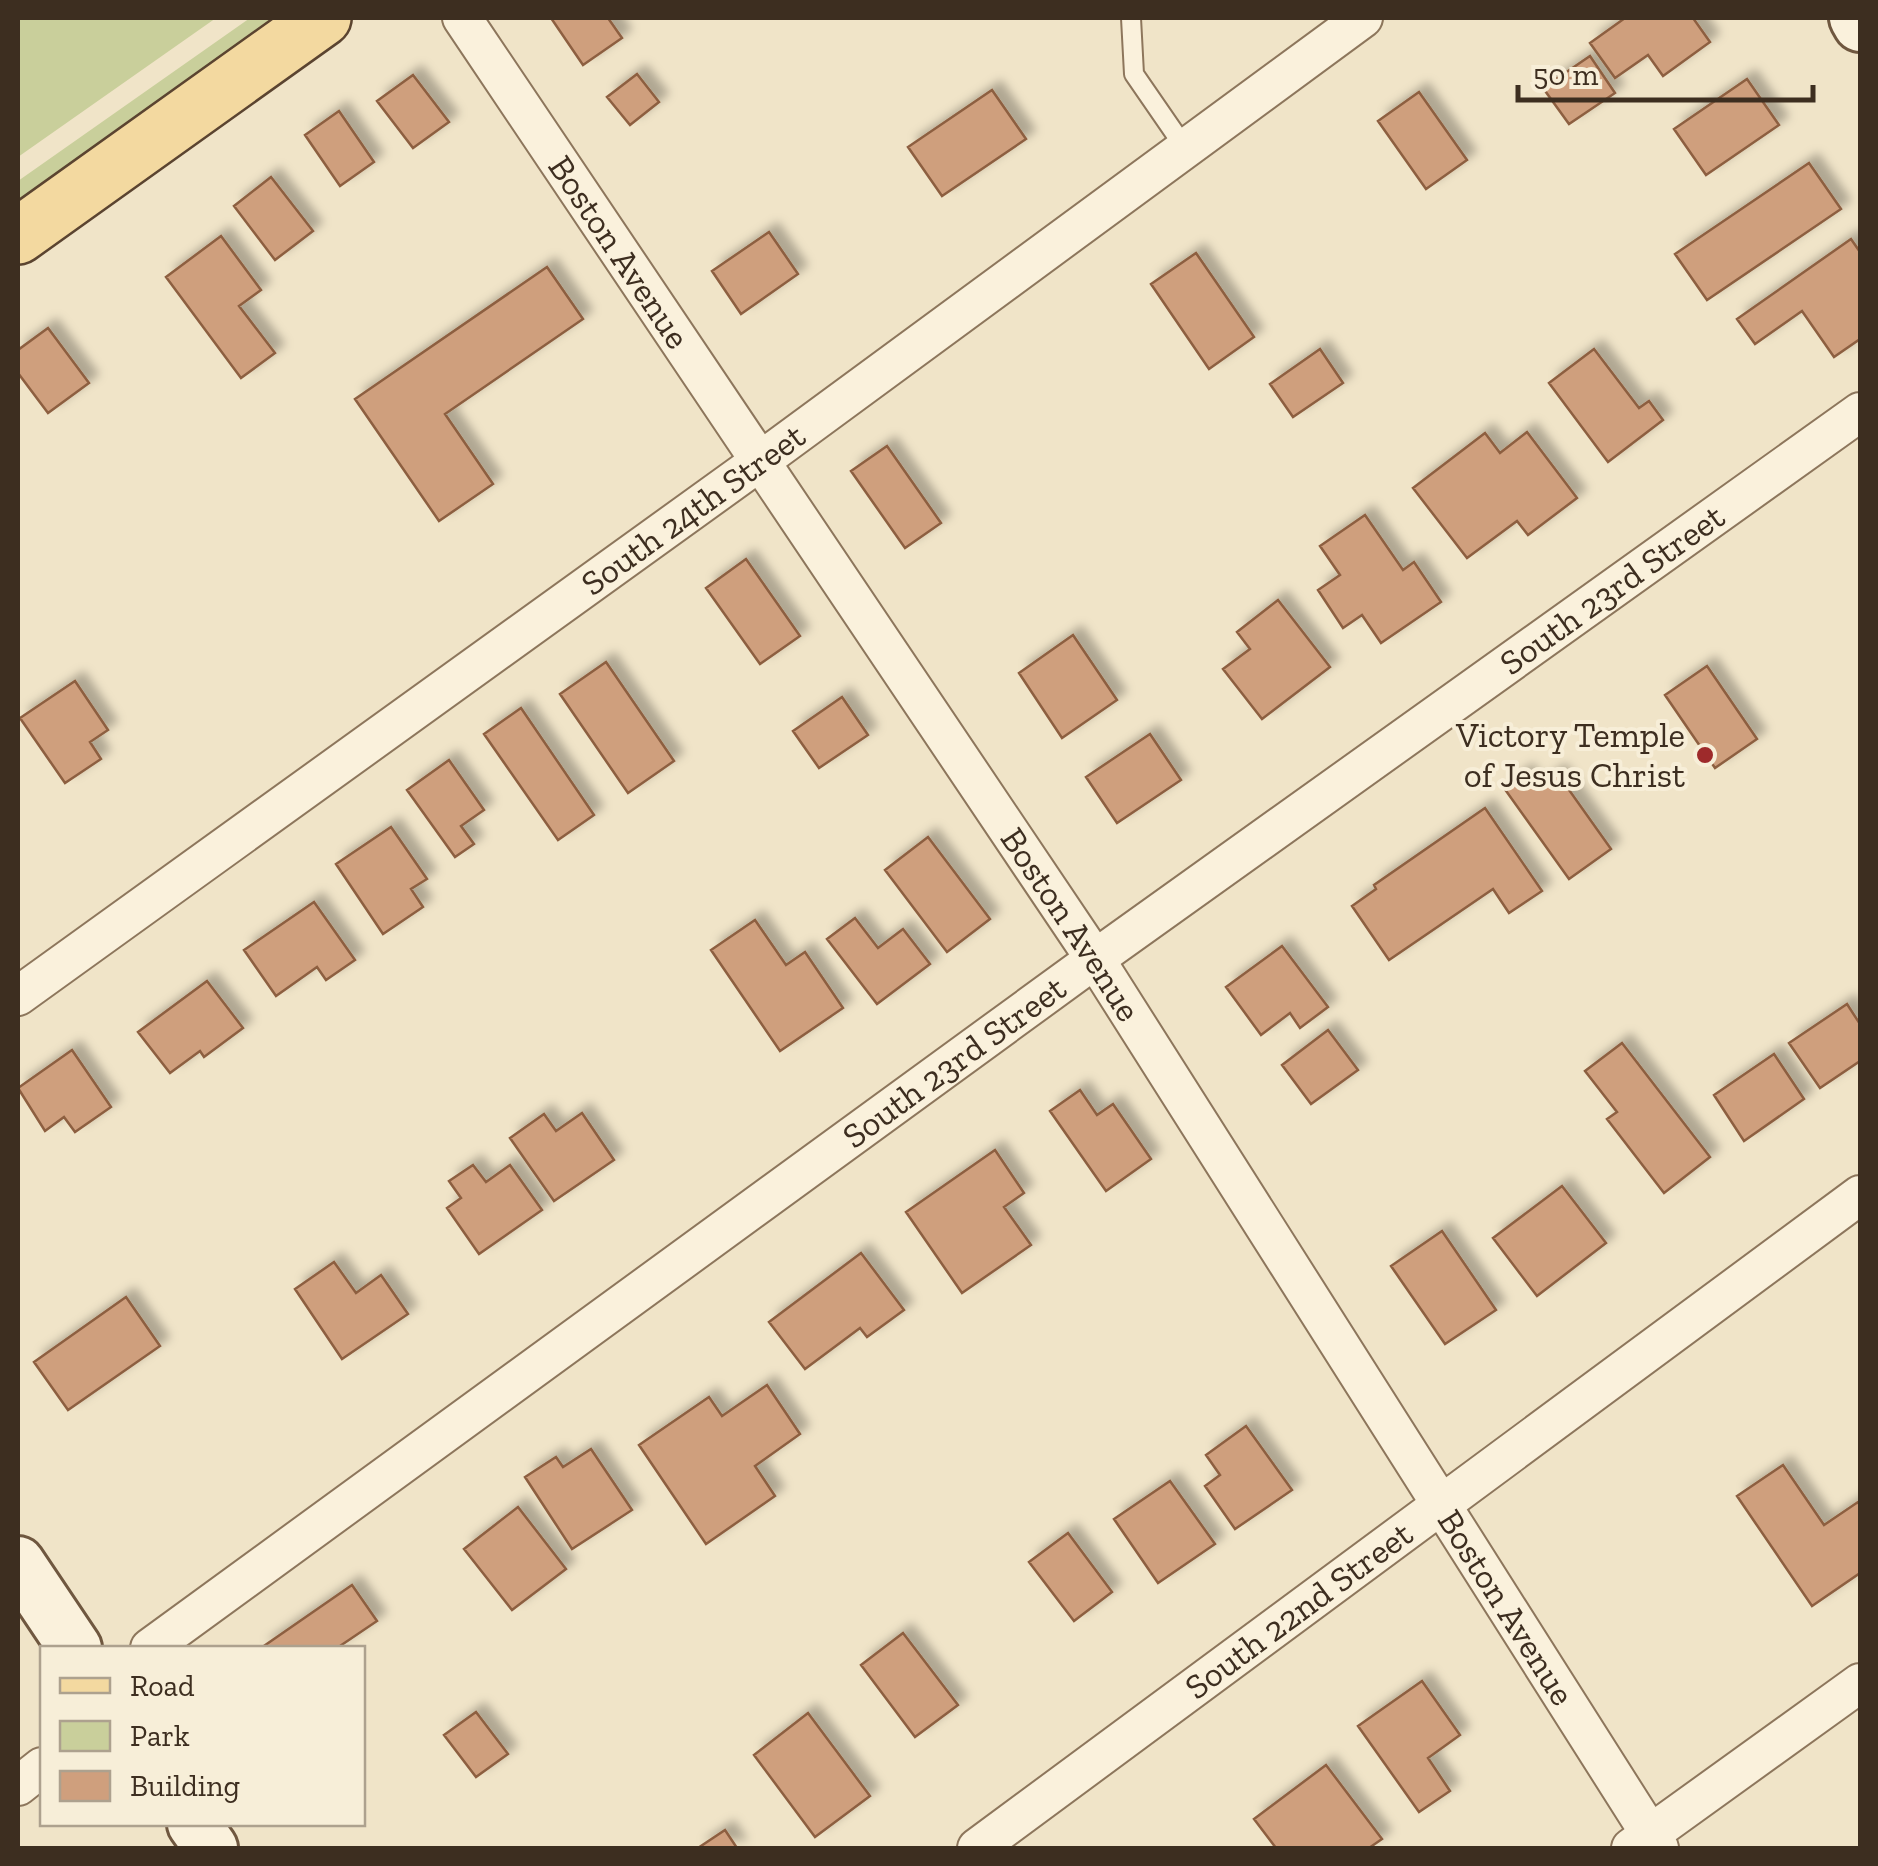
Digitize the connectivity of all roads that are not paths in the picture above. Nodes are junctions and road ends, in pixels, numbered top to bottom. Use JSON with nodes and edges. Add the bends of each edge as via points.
{"nodes":[{"id":1,"x":323,"y":18,"type":"edge"},
{"id":2,"x":462,"y":18,"type":"edge"},
{"id":3,"x":1131,"y":18,"type":"edge"},
{"id":4,"x":1363,"y":18,"type":"edge"},
{"id":5,"x":1856,"y":18,"type":"edge"},
{"id":6,"x":1860,"y":25,"type":"edge"},
{"id":7,"x":1186,"y":148,"type":"junction"},
{"id":8,"x":18,"y":236,"type":"edge"},
{"id":9,"x":1860,"y":412,"type":"edge"},
{"id":10,"x":759,"y":462,"type":"junction"},
{"id":11,"x":1095,"y":959,"type":"junction"},
{"id":12,"x":18,"y":996,"type":"edge"},
{"id":13,"x":1860,"y":1195,"type":"edge"},
{"id":14,"x":1440,"y":1505,"type":"junction"},
{"id":15,"x":18,"y":1563,"type":"edge"},
{"id":16,"x":75,"y":1646,"type":"edge"},
{"id":17,"x":153,"y":1646,"type":"edge"},
{"id":18,"x":1860,"y":1683,"type":"edge"},
{"id":19,"x":40,"y":1769,"type":"edge"},
{"id":20,"x":18,"y":1786,"type":"edge"},
{"id":21,"x":195,"y":1826,"type":"edge"},
{"id":22,"x":1646,"y":1844,"type":"edge"},
{"id":23,"x":210,"y":1848,"type":"edge"},
{"id":24,"x":977,"y":1848,"type":"edge"}],
"edges":[{"from":1,"to":8,"type":"main road"},
{"from":2,"to":10,"type":"street","name":"Boston Avenue"},
{"from":3,"to":7,"type":"lane","via":[[1134,74]]},
{"from":4,"to":7,"type":"street","name":"South 24th Street"},
{"from":5,"to":6,"type":"street"},
{"from":7,"to":10,"type":"street","name":"South 24th Street"},
{"from":9,"to":11,"type":"street","name":"South 23rd Street"},
{"from":10,"to":11,"type":"street","name":"Boston Avenue"},
{"from":10,"to":12,"type":"street","name":"South 24th Street"},
{"from":11,"to":14,"type":"street","name":"Boston Avenue"},
{"from":11,"to":17,"type":"street","name":"South 23rd Street"},
{"from":13,"to":14,"type":"street","name":"South 22nd Street"},
{"from":14,"to":22,"type":"street","name":"Boston Avenue"},
{"from":14,"to":24,"type":"street","name":"South 22nd Street"},
{"from":15,"to":16,"type":"street"},
{"from":18,"to":22,"type":"street"},
{"from":19,"to":20,"type":"street"},
{"from":21,"to":23,"type":"street"}]}
